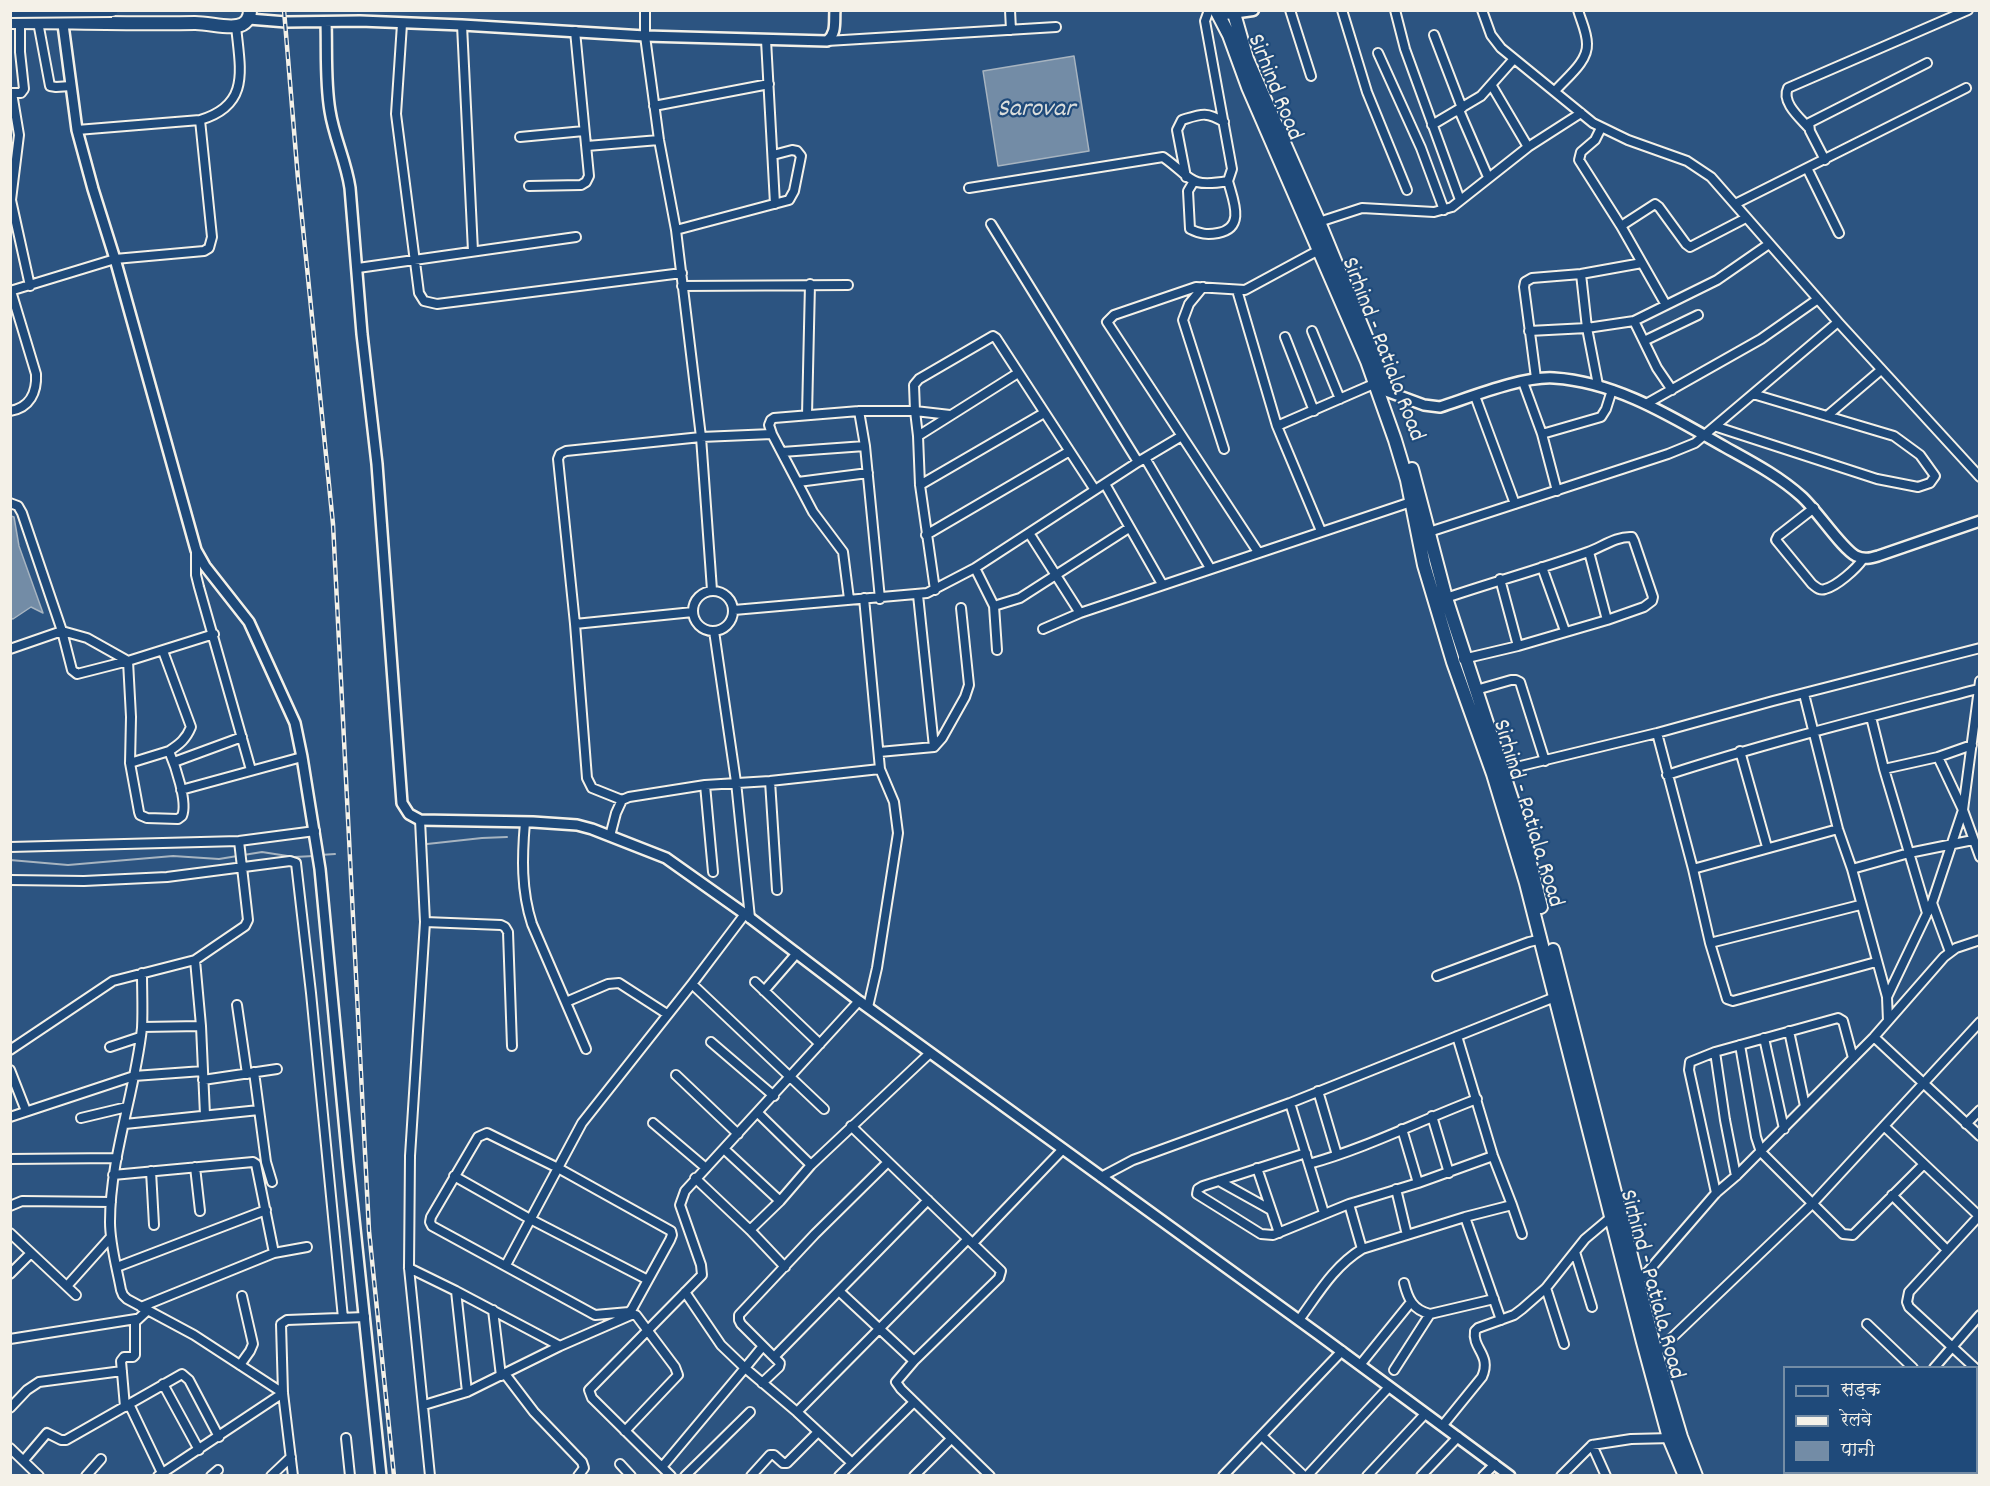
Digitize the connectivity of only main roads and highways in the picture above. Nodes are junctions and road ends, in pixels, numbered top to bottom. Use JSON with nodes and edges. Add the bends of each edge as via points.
{"nodes":[{"id":1,"x":112,"y":10,"type":"edge"},
{"id":2,"x":10,"y":11,"type":"edge"},
{"id":3,"x":1213,"y":12,"type":"edge"},
{"id":4,"x":1241,"y":12,"type":"edge"},
{"id":5,"x":250,"y":15,"type":"edge"},
{"id":6,"x":62,"y":16,"type":"edge"},
{"id":7,"x":15,"y":22,"type":"edge"},
{"id":8,"x":1291,"y":174,"type":"junction"},
{"id":9,"x":1416,"y":501,"type":"junction"},
{"id":10,"x":1423,"y":535,"type":"junction"},
{"id":11,"x":1498,"y":772,"type":"junction"},
{"id":12,"x":1675,"y":1438,"type":"junction"},
{"id":13,"x":1685,"y":1476,"type":"edge"},
{"id":14,"x":1696,"y":1476,"type":"edge"}],
"edges":[{"from":1,"to":2,"type":"main road","bridge":true},
{"from":3,"to":4,"type":"main road"},
{"from":3,"to":8,"type":"main road","name":"Sirhind Road","via":[[1229,35],[1245,79]]},
{"from":4,"to":8,"type":"main road","name":"Sirhind Road","via":[[1247,59]]},
{"from":5,"to":6,"type":"main road","via":[[244,24],[236,26],[206,22],[124,24]]},
{"from":6,"to":7,"type":"main road"},
{"from":8,"to":9,"type":"main road","name":"Sirhind - Patiala Road","via":[[1376,383]]},
{"from":8,"to":9,"type":"main road","via":[[1319,222],[1379,368]]},
{"from":9,"to":10,"type":"main road"},
{"from":10,"to":11,"type":"main road","via":[[1476,690]]},
{"from":10,"to":11,"type":"main road","name":"Sirhind - Patiala Road","via":[[1424,565],[1453,662]]},
{"from":11,"to":12,"type":"main road","name":"Sirhind - Patiala Road","via":[[1610,1218]]},
{"from":11,"to":12,"type":"main road","via":[[1521,828]]},
{"from":12,"to":13,"type":"main road","name":"Sirhind - Patiala Road"},
{"from":12,"to":14,"type":"main road"}]}
